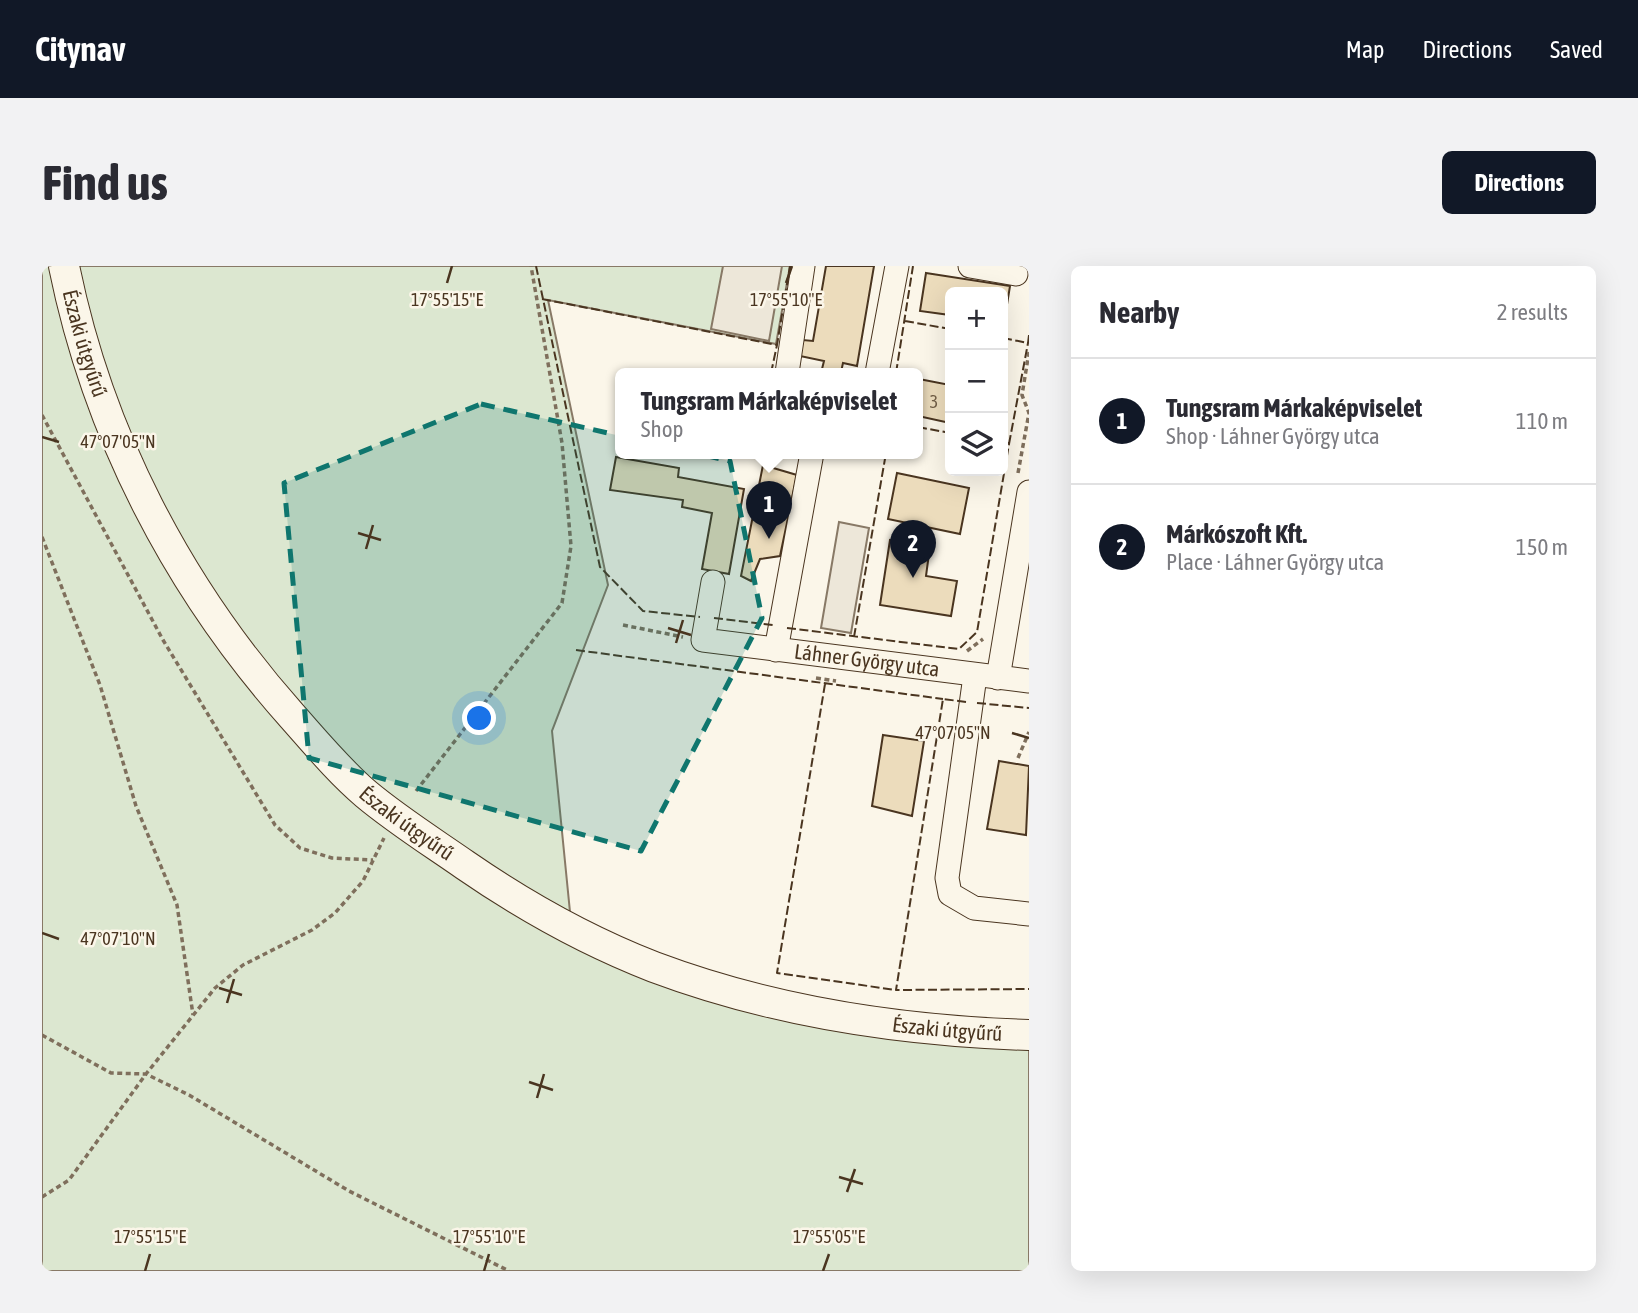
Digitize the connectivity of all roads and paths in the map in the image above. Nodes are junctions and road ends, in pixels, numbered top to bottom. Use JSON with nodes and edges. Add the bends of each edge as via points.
{"nodes":[{"id":1,"x":64,"y":266,"type":"edge"},
{"id":2,"x":531,"y":266,"type":"edge"},
{"id":3,"x":803,"y":266,"type":"edge"},
{"id":4,"x":897,"y":266,"type":"edge"},
{"id":5,"x":970,"y":266,"type":"edge"},
{"id":6,"x":1016,"y":274,"type":"dead end"},
{"id":7,"x":1029,"y":352,"type":"edge"},
{"id":8,"x":788,"y":368,"type":"edge"},
{"id":9,"x":878,"y":368,"type":"edge"},
{"id":10,"x":42,"y":415,"type":"edge"},
{"id":11,"x":811,"y":459,"type":"edge"},
{"id":12,"x":1022,"y":489,"type":"edge"},
{"id":13,"x":42,"y":537,"type":"edge"},
{"id":14,"x":712,"y":582,"type":"dead end"},
{"id":15,"x":623,"y":625,"type":"dead end"},
{"id":16,"x":990,"y":635,"type":"dead end"},
{"id":17,"x":703,"y":640,"type":"junction"},
{"id":18,"x":776,"y":650,"type":"junction"},
{"id":19,"x":961,"y":656,"type":"dead end"},
{"id":20,"x":986,"y":677,"type":"junction"},
{"id":21,"x":1029,"y":681,"type":"edge"},
{"id":22,"x":1029,"y":732,"type":"edge"},
{"id":23,"x":1018,"y":758,"type":"dead end"},
{"id":24,"x":416,"y":791,"type":"dead end"},
{"id":25,"x":384,"y":838,"type":"dead end"},
{"id":26,"x":373,"y":860,"type":"junction"},
{"id":27,"x":1029,"y":914,"type":"edge"},
{"id":28,"x":193,"y":1015,"type":"junction"},
{"id":29,"x":42,"y":1035,"type":"edge"},
{"id":30,"x":1029,"y":1035,"type":"edge"},
{"id":31,"x":146,"y":1074,"type":"junction"},
{"id":32,"x":42,"y":1197,"type":"edge"},
{"id":33,"x":509,"y":1271,"type":"edge"}],
"edges":[{"from":1,"to":30,"type":"main road","name":"Északi útgyűrű","via":[[91,372],[149,512],[231,643],[366,794],[491,883],[570,930],[652,966],[812,1013],[914,1027]]},
{"from":2,"to":24,"type":"path","via":[[566,482],[571,547],[562,603]]},
{"from":3,"to":8,"type":"street"},
{"from":4,"to":9,"type":"street"},
{"from":5,"to":6,"type":"street"},
{"from":7,"to":12,"type":"path","via":[[1021,395],[1029,413]]},
{"from":10,"to":26,"type":"path","via":[[163,640],[275,825],[300,848],[332,858]]},
{"from":11,"to":18,"type":"street"},
{"from":12,"to":20,"type":"street"},
{"from":13,"to":28,"type":"path","via":[[100,685],[136,806],[177,905]]},
{"from":14,"to":17,"type":"street"},
{"from":15,"to":17,"type":"path"},
{"from":16,"to":19,"type":"path"},
{"from":17,"to":18,"type":"street","name":"Láhner György utca"},
{"from":18,"to":20,"type":"street","name":"Láhner György utca"},
{"from":20,"to":21,"type":"street","name":"Láhner György utca"},
{"from":20,"to":27,"type":"street","via":[[948,886],[950,894],[974,908]]},
{"from":22,"to":23,"type":"path"},
{"from":25,"to":26,"type":"path"},
{"from":26,"to":28,"type":"path","via":[[363,881],[335,913],[243,965],[215,988]]},
{"from":28,"to":31,"type":"path"},
{"from":29,"to":31,"type":"path","via":[[111,1073]]},
{"from":31,"to":32,"type":"path","via":[[69,1180]]},
{"from":31,"to":33,"type":"path","via":[[190,1095],[349,1191]]}]}
